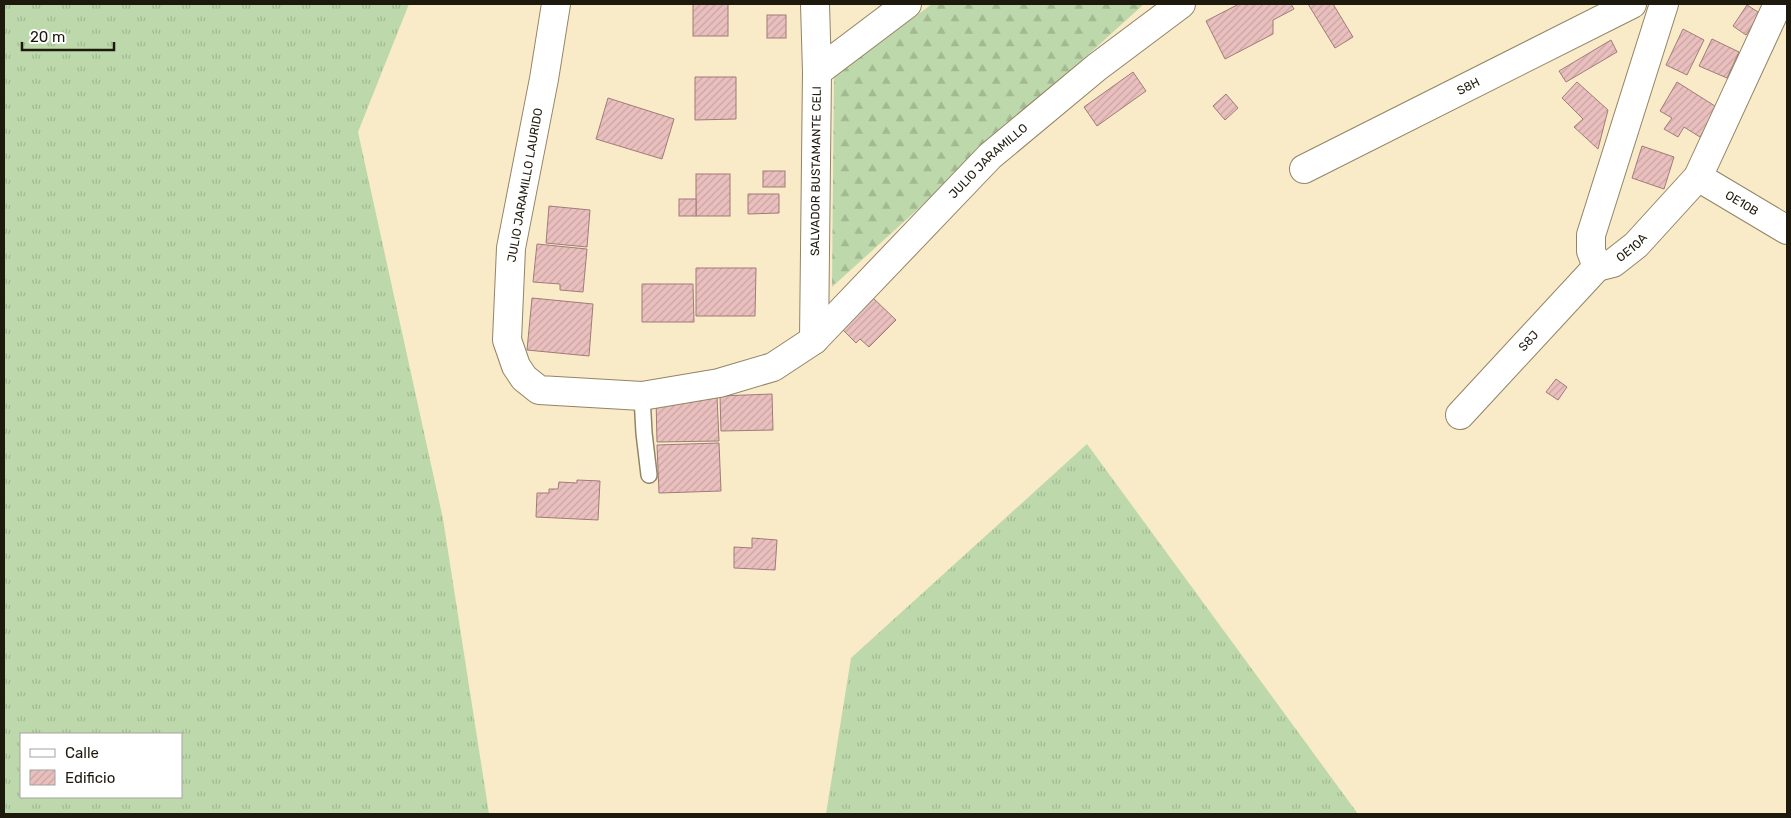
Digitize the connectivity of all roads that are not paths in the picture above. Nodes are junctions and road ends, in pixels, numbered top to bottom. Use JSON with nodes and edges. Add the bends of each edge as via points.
{"nodes":[{"id":1,"x":556,"y":4,"type":"edge"},
{"id":2,"x":815,"y":4,"type":"edge"},
{"id":3,"x":907,"y":4,"type":"edge"},
{"id":4,"x":1181,"y":4,"type":"edge"},
{"id":5,"x":1632,"y":4,"type":"edge"},
{"id":6,"x":1664,"y":4,"type":"edge"},
{"id":7,"x":1778,"y":4,"type":"edge"},
{"id":8,"x":817,"y":72,"type":"junction"},
{"id":9,"x":1304,"y":169,"type":"dead end"},
{"id":10,"x":1698,"y":177,"type":"junction"},
{"id":11,"x":1787,"y":230,"type":"edge"},
{"id":12,"x":1597,"y":267,"type":"junction"},
{"id":13,"x":814,"y":340,"type":"junction"},
{"id":14,"x":516,"y":366,"type":"joint"},
{"id":15,"x":642,"y":396,"type":"junction"},
{"id":16,"x":1460,"y":415,"type":"dead end"},
{"id":17,"x":648,"y":476,"type":"dead end"}],
"edges":[{"from":1,"to":14,"type":"street","name":"JULIO JARAMILLO LAURIDO","via":[[511,248],[507,340]]},
{"from":2,"to":8,"type":"street","name":"SALVADOR BUSTAMANTE CELI"},
{"from":3,"to":8,"type":"street"},
{"from":4,"to":13,"type":"street","name":"JULIO JARAMILLO","via":[[1097,67],[990,156]]},
{"from":5,"to":9,"type":"street","name":"S8H"},
{"from":6,"to":12,"type":"street","via":[[1591,235],[1591,251]]},
{"from":7,"to":10,"type":"street","name":"OE10A"},
{"from":8,"to":13,"type":"street","name":"SALVADOR BUSTAMANTE CELI"},
{"from":10,"to":11,"type":"street","name":"OE10B"},
{"from":10,"to":12,"type":"street","name":"OE10A","via":[[1636,245],[1613,263]]},
{"from":12,"to":16,"type":"street","name":"S8J"},
{"from":13,"to":15,"type":"street","name":"JULIO JARAMILLO","via":[[773,367],[719,383]]},
{"from":14,"to":15,"type":"street","name":"JULIO JARAMILLO","via":[[524,378],[539,390]]},
{"from":15,"to":17,"type":"lane"}]}
